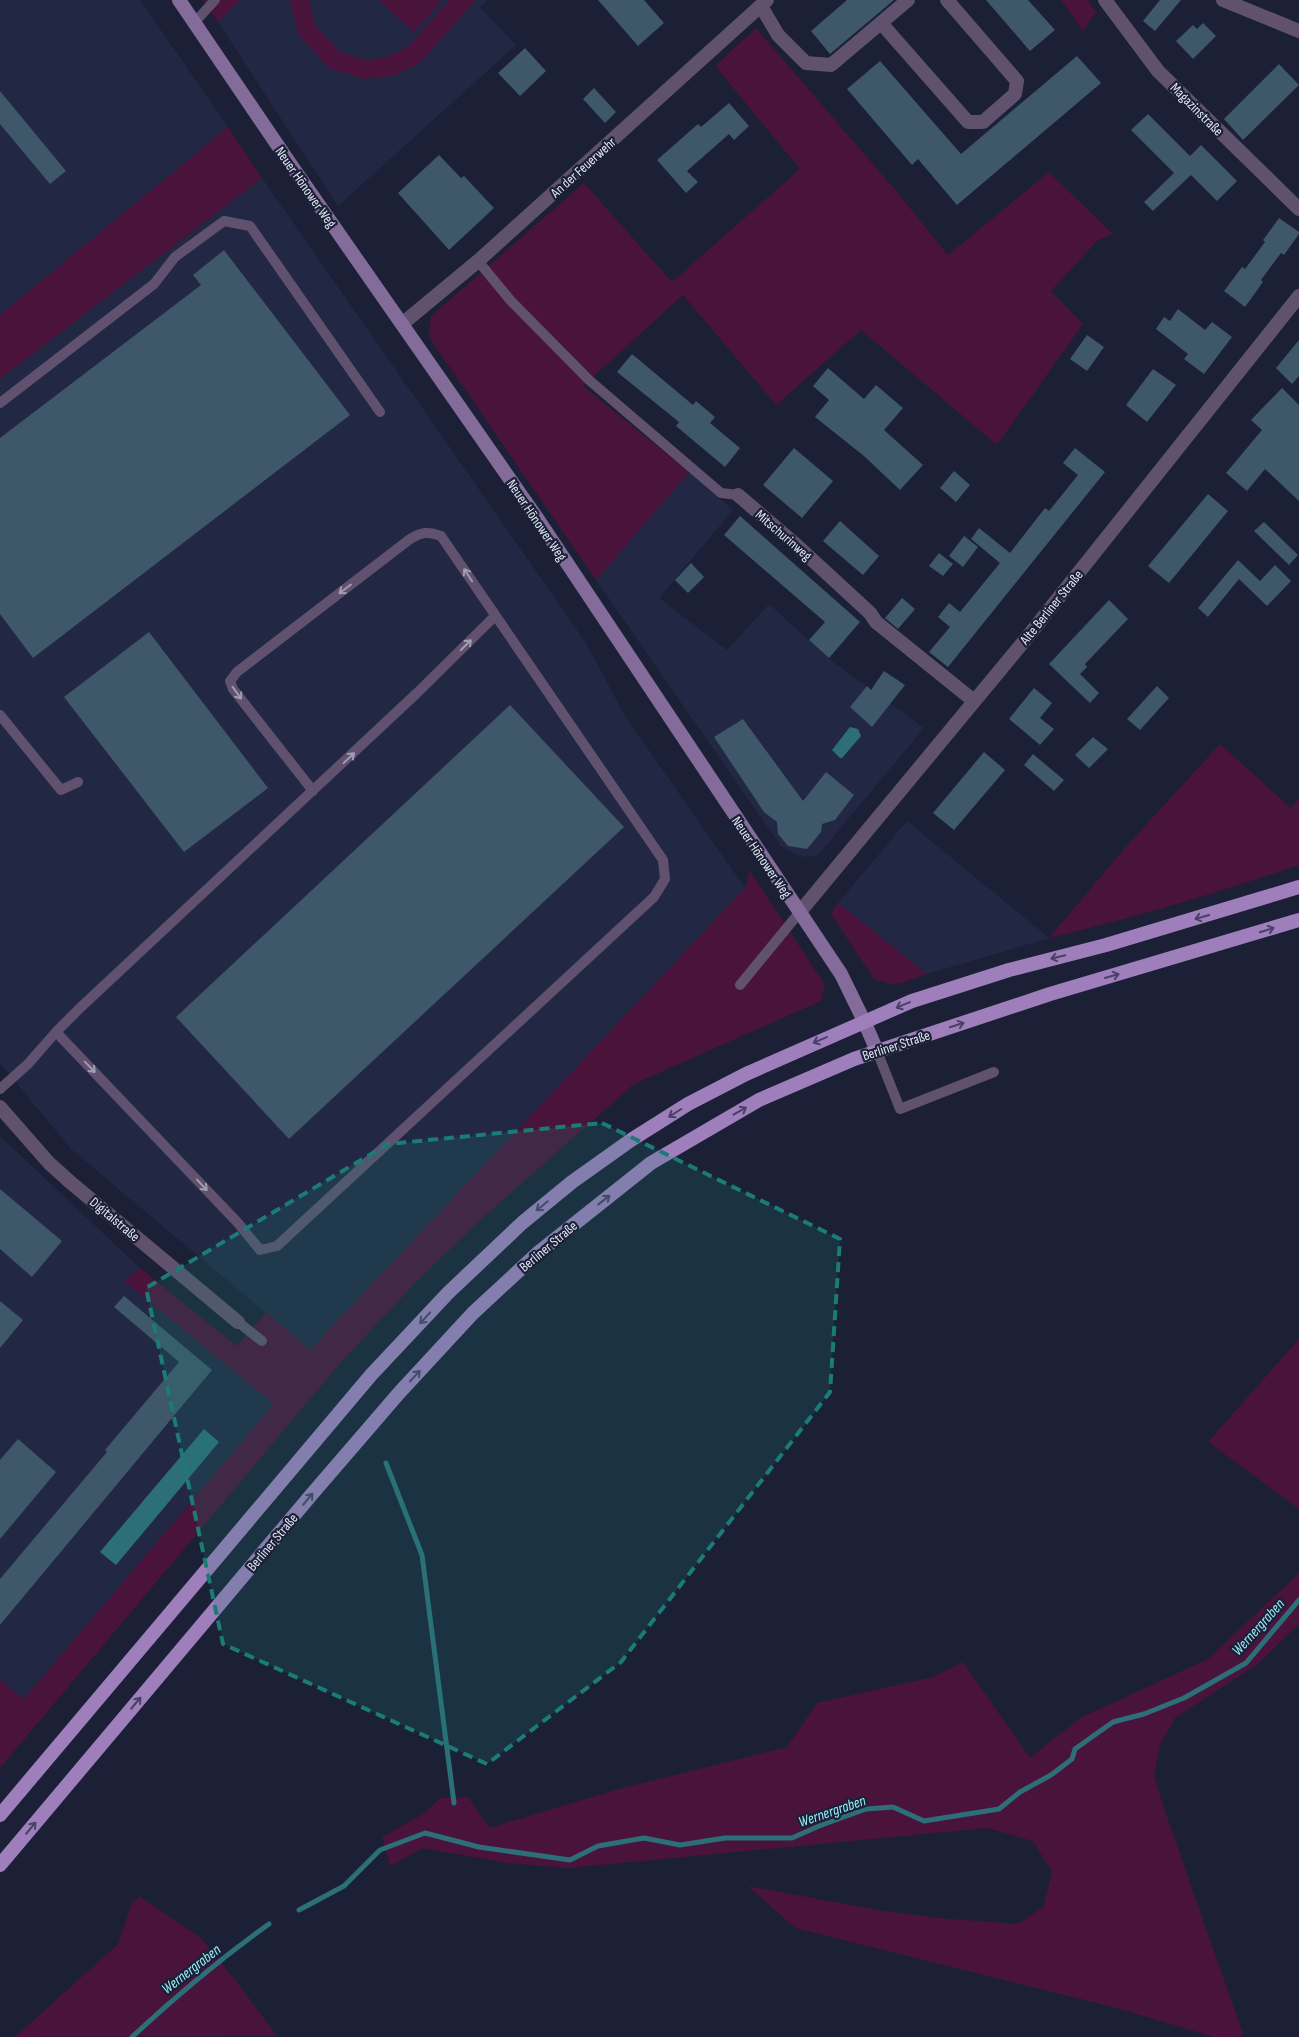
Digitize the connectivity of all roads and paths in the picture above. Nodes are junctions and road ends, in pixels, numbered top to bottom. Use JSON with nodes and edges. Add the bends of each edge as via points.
{"nodes":[{"id":1,"x":179,"y":0,"type":"edge"},
{"id":2,"x":215,"y":0,"type":"edge"},
{"id":3,"x":908,"y":0,"type":"edge"},
{"id":4,"x":947,"y":0,"type":"edge"},
{"id":5,"x":1105,"y":0,"type":"edge"},
{"id":6,"x":1224,"y":0,"type":"edge"},
{"id":7,"x":764,"y":3,"type":"edge"},
{"id":8,"x":881,"y":22,"type":"junction"},
{"id":9,"x":194,"y":23,"type":"junction"},
{"id":10,"x":1299,"y":31,"type":"edge"},
{"id":11,"x":1299,"y":209,"type":"edge"},
{"id":12,"x":478,"y":261,"type":"junction"},
{"id":13,"x":1299,"y":296,"type":"edge"},
{"id":14,"x":402,"y":324,"type":"junction"},
{"id":15,"x":0,"y":403,"type":"edge"},
{"id":16,"x":380,"y":412,"type":"dead end"},
{"id":17,"x":738,"y":495,"type":"joint"},
{"id":18,"x":495,"y":616,"type":"junction"},
{"id":19,"x":974,"y":701,"type":"junction"},
{"id":20,"x":0,"y":715,"type":"edge"},
{"id":21,"x":78,"y":782,"type":"dead end"},
{"id":22,"x":313,"y":791,"type":"junction"},
{"id":23,"x":1299,"y":887,"type":"edge"},
{"id":24,"x":800,"y":913,"type":"junction"},
{"id":25,"x":1299,"y":920,"type":"edge"},
{"id":26,"x":740,"y":985,"type":"dead end"},
{"id":27,"x":864,"y":1021,"type":"junction"},
{"id":28,"x":56,"y":1032,"type":"junction"},
{"id":29,"x":877,"y":1051,"type":"junction"},
{"id":30,"x":994,"y":1072,"type":"dead end"},
{"id":31,"x":0,"y":1089,"type":"edge"},
{"id":32,"x":0,"y":1107,"type":"edge"},
{"id":33,"x":238,"y":1322,"type":"joint"},
{"id":34,"x":262,"y":1341,"type":"dead end"},
{"id":35,"x":0,"y":1815,"type":"edge"},
{"id":36,"x":0,"y":1865,"type":"edge"}],
"edges":[{"from":1,"to":9,"type":"main road","name":"Neuer Hönower Weg"},
{"from":2,"to":9,"type":"lane"},
{"from":3,"to":8,"type":"street","name":"An der Feuerwehr"},
{"from":4,"to":8,"type":"street","via":[[1017,81],[1015,94],[983,122],[968,122]]},
{"from":5,"to":11,"type":"street","name":"Magazinstraße","via":[[1158,71]]},
{"from":6,"to":10,"type":"street"},
{"from":7,"to":8,"type":"street","name":"An der Feuerwehr","via":[[778,35],[806,63],[831,65]]},
{"from":7,"to":12,"type":"street","name":"An der Feuerwehr"},
{"from":9,"to":14,"type":"main road","name":"Neuer Hönower Weg"},
{"from":12,"to":14,"type":"street","name":"An der Feuerwehr"},
{"from":12,"to":17,"type":"lane","name":"Mitschurinweg","via":[[511,301],[589,380],[721,493]]},
{"from":13,"to":19,"type":"street","name":"Alte Berliner Straße"},
{"from":14,"to":24,"type":"main road","name":"Neuer Hönower Weg"},
{"from":15,"to":16,"type":"lane","via":[[154,284],[175,258],[224,221],[250,226]]},
{"from":17,"to":19,"type":"street","name":"Mitschurinweg","via":[[794,543],[876,622]]},
{"from":22,"to":18,"type":"lane","one_way":true},
{"from":18,"to":22,"type":"lane","one_way":true,"via":[[440,536],[429,532],[420,534],[237,672],[230,681],[233,688]]},
{"from":28,"to":18,"type":"lane","one_way":true,"via":[[260,1250],[277,1246],[654,897],[665,879],[663,860]]},
{"from":19,"to":24,"type":"street","name":"Alte Berliner Straße"},
{"from":20,"to":21,"type":"lane","via":[[60,790]]},
{"from":22,"to":28,"type":"lane"},
{"from":23,"to":27,"type":"main road","one_way":true,"via":[[1106,945],[1009,970],[912,1001]]},
{"from":24,"to":26,"type":"lane"},
{"from":24,"to":27,"type":"main road","name":"Neuer Hönower Weg","via":[[841,974]]},
{"from":29,"to":25,"type":"main road","name":"Berliner Straße","one_way":true,"via":[[1050,994]]},
{"from":27,"to":29,"type":"main road","name":"Neuer Hönower Weg"},
{"from":27,"to":35,"type":"main road","one_way":true,"via":[[688,1104],[572,1182],[522,1223],[448,1293],[371,1375]]},
{"from":28,"to":31,"type":"lane"},
{"from":29,"to":30,"type":"lane","via":[[900,1109]]},
{"from":36,"to":29,"type":"main road","name":"Berliner Straße","one_way":true,"via":[[305,1502],[473,1313],[539,1252],[651,1163],[759,1100]]},
{"from":32,"to":33,"type":"street","name":"Digitalstraße","via":[[69,1181]]},
{"from":33,"to":34,"type":"lane"}]}
